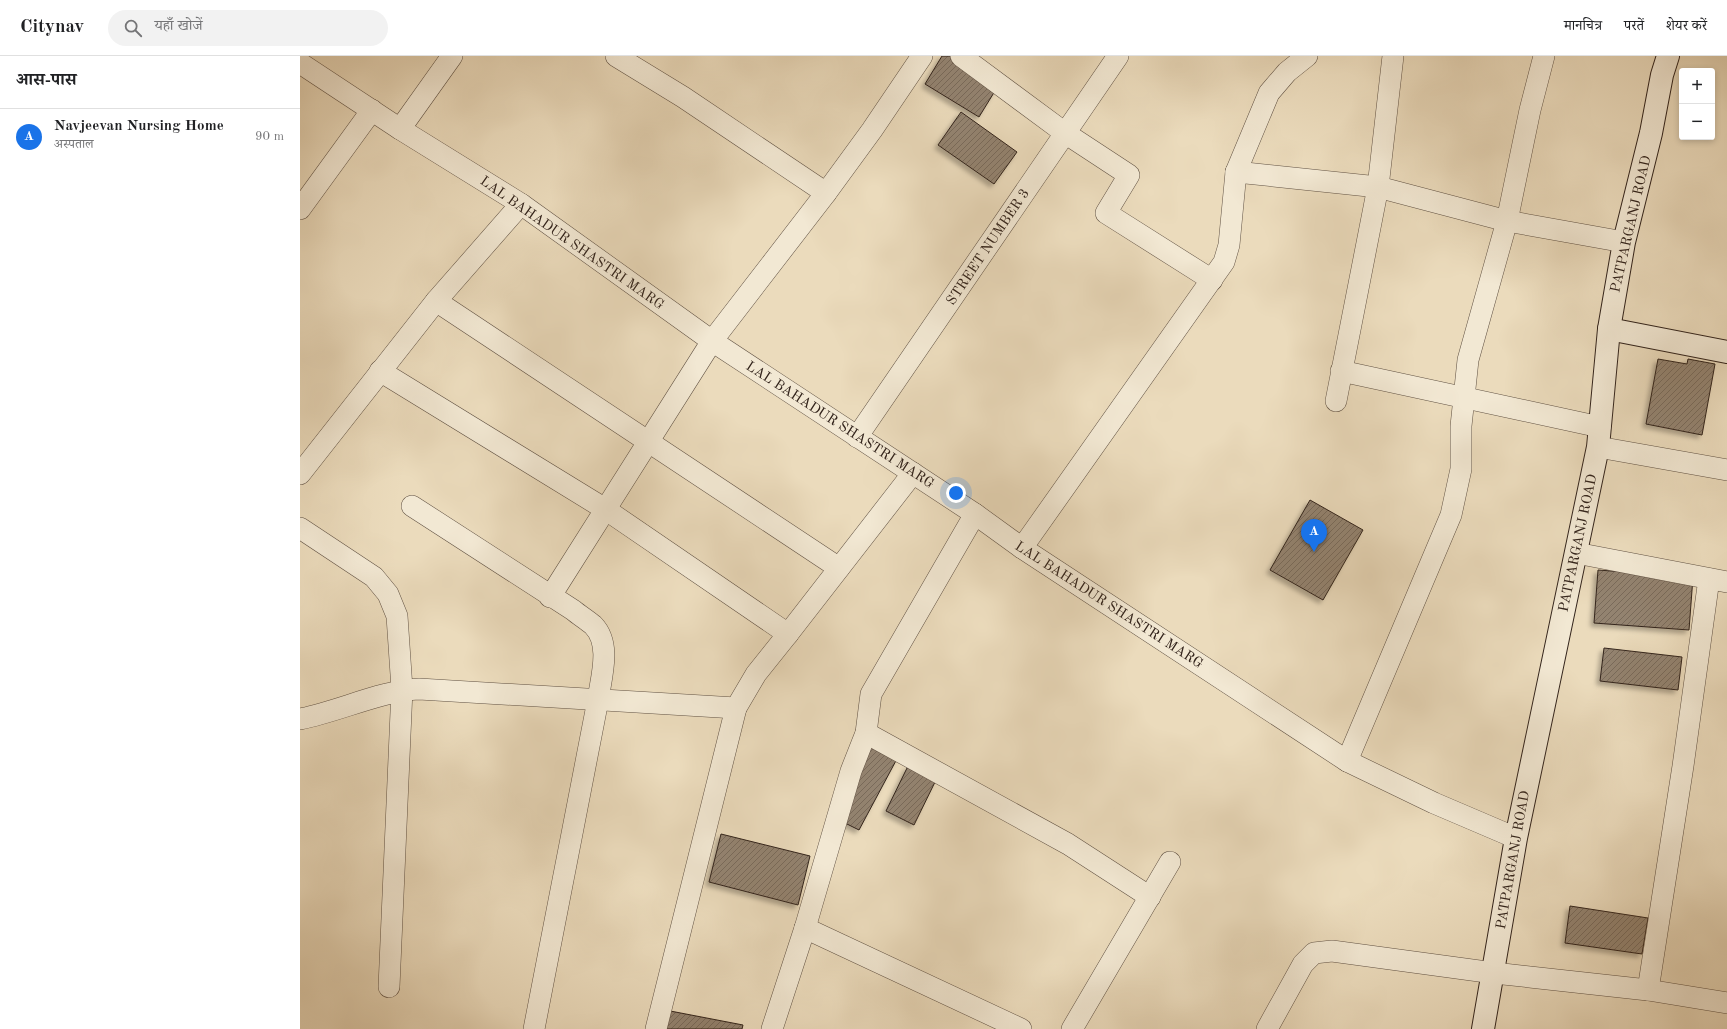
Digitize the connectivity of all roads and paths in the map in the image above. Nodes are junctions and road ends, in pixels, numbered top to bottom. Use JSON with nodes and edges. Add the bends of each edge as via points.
{"nodes":[{"id":1,"x":452,"y":56,"type":"edge"},
{"id":2,"x":616,"y":56,"type":"edge"},
{"id":3,"x":962,"y":56,"type":"edge"},
{"id":4,"x":1118,"y":56,"type":"edge"},
{"id":5,"x":1307,"y":56,"type":"edge"},
{"id":6,"x":1393,"y":56,"type":"edge"},
{"id":7,"x":1544,"y":56,"type":"edge"},
{"id":8,"x":1668,"y":56,"type":"edge"},
{"id":9,"x":914,"y":59,"type":"edge"},
{"id":10,"x":300,"y":63,"type":"edge"},
{"id":11,"x":372,"y":110,"type":"junction"},
{"id":12,"x":400,"y":129,"type":"junction"},
{"id":13,"x":1065,"y":133,"type":"junction"},
{"id":14,"x":1236,"y":172,"type":"junction"},
{"id":15,"x":1378,"y":187,"type":"junction"},
{"id":16,"x":826,"y":193,"type":"junction"},
{"id":17,"x":521,"y":204,"type":"junction"},
{"id":18,"x":300,"y":209,"type":"edge"},
{"id":19,"x":1507,"y":221,"type":"junction"},
{"id":20,"x":1624,"y":242,"type":"junction"},
{"id":21,"x":1212,"y":280,"type":"junction"},
{"id":22,"x":436,"y":301,"type":"junction"},
{"id":23,"x":1609,"y":329,"type":"junction"},
{"id":24,"x":712,"y":341,"type":"junction"},
{"id":25,"x":1727,"y":352,"type":"edge"},
{"id":26,"x":380,"y":371,"type":"junction"},
{"id":27,"x":1341,"y":371,"type":"junction"},
{"id":28,"x":1464,"y":398,"type":"junction"},
{"id":29,"x":1336,"y":401,"type":"dead end"},
{"id":30,"x":857,"y":437,"type":"junction"},
{"id":31,"x":1599,"y":437,"type":"junction"},
{"id":32,"x":649,"y":442,"type":"junction"},
{"id":33,"x":1727,"y":470,"type":"edge"},
{"id":34,"x":913,"y":473,"type":"junction"},
{"id":35,"x":300,"y":474,"type":"edge"},
{"id":36,"x":412,"y":506,"type":"dead end"},
{"id":37,"x":605,"y":509,"type":"junction"},
{"id":38,"x":975,"y":514,"type":"junction"},
{"id":39,"x":300,"y":528,"type":"edge"},
{"id":40,"x":1022,"y":548,"type":"junction"},
{"id":41,"x":1576,"y":553,"type":"junction"},
{"id":42,"x":839,"y":568,"type":"junction"},
{"id":43,"x":1718,"y":581,"type":"edge"},
{"id":44,"x":550,"y":596,"type":"junction"},
{"id":45,"x":788,"y":634,"type":"junction"},
{"id":46,"x":402,"y":690,"type":"junction"},
{"id":47,"x":598,"y":700,"type":"junction"},
{"id":48,"x":736,"y":708,"type":"junction"},
{"id":49,"x":300,"y":719,"type":"edge"},
{"id":50,"x":866,"y":733,"type":"junction"},
{"id":51,"x":1347,"y":761,"type":"junction"},
{"id":52,"x":1516,"y":838,"type":"junction"},
{"id":53,"x":1170,"y":862,"type":"dead end"},
{"id":54,"x":1150,"y":897,"type":"junction"},
{"id":55,"x":805,"y":928,"type":"junction"},
{"id":56,"x":1494,"y":973,"type":"junction"},
{"id":57,"x":389,"y":988,"type":"dead end"},
{"id":58,"x":1648,"y":990,"type":"junction"},
{"id":59,"x":1727,"y":1003,"type":"edge"},
{"id":60,"x":534,"y":1029,"type":"edge"},
{"id":61,"x":656,"y":1029,"type":"edge"},
{"id":62,"x":772,"y":1029,"type":"edge"},
{"id":63,"x":1021,"y":1029,"type":"edge"},
{"id":64,"x":1072,"y":1029,"type":"edge"},
{"id":65,"x":1267,"y":1029,"type":"edge"},
{"id":66,"x":1483,"y":1029,"type":"edge"}],
"edges":[{"from":1,"to":12,"type":"street"},
{"from":2,"to":16,"type":"street","via":[[683,97]]},
{"from":3,"to":13,"type":"street"},
{"from":4,"to":13,"type":"street","name":"STREET NUMBER 3"},
{"from":5,"to":14,"type":"street","via":[[1286,72],[1269,93]]},
{"from":6,"to":15,"type":"street"},
{"from":7,"to":19,"type":"street"},
{"from":8,"to":20,"type":"street","name":"PATPARGANJ ROAD"},
{"from":9,"to":16,"type":"street","via":[[872,130]]},
{"from":10,"to":11,"type":"street","name":"LAL BAHADUR SHASTRI MARG"},
{"from":11,"to":12,"type":"street","name":"LAL BAHADUR SHASTRI MARG"},
{"from":11,"to":18,"type":"street"},
{"from":12,"to":17,"type":"street","name":"LAL BAHADUR SHASTRI MARG"},
{"from":13,"to":21,"type":"street","via":[[1129,175],[1106,213]]},
{"from":13,"to":30,"type":"street","name":"STREET NUMBER 3"},
{"from":14,"to":15,"type":"street"},
{"from":14,"to":21,"type":"street","via":[[1229,245],[1224,262]]},
{"from":15,"to":19,"type":"street"},
{"from":15,"to":27,"type":"street"},
{"from":16,"to":24,"type":"street"},
{"from":17,"to":22,"type":"street"},
{"from":17,"to":24,"type":"street","name":"LAL BAHADUR SHASTRI MARG"},
{"from":19,"to":20,"type":"street"},
{"from":19,"to":28,"type":"street","via":[[1468,360]]},
{"from":20,"to":23,"type":"street","name":"PATPARGANJ ROAD"},
{"from":21,"to":40,"type":"street"},
{"from":22,"to":26,"type":"street"},
{"from":22,"to":32,"type":"street"},
{"from":23,"to":25,"type":"street"},
{"from":23,"to":31,"type":"street","name":"PATPARGANJ ROAD"},
{"from":24,"to":30,"type":"street","name":"LAL BAHADUR SHASTRI MARG"},
{"from":24,"to":32,"type":"street"},
{"from":26,"to":35,"type":"street"},
{"from":26,"to":37,"type":"street"},
{"from":27,"to":28,"type":"street"},
{"from":27,"to":29,"type":"street"},
{"from":28,"to":31,"type":"street"},
{"from":28,"to":51,"type":"street","via":[[1461,468],[1451,515]]},
{"from":30,"to":34,"type":"street","name":"LAL BAHADUR SHASTRI MARG"},
{"from":31,"to":33,"type":"street"},
{"from":31,"to":41,"type":"street","name":"PATPARGANJ ROAD"},
{"from":32,"to":37,"type":"street"},
{"from":32,"to":42,"type":"street"},
{"from":34,"to":38,"type":"street","name":"LAL BAHADUR SHASTRI MARG"},
{"from":34,"to":42,"type":"street"},
{"from":36,"to":44,"type":"street"},
{"from":37,"to":44,"type":"street"},
{"from":37,"to":45,"type":"street"},
{"from":38,"to":40,"type":"street","name":"LAL BAHADUR SHASTRI MARG"},
{"from":38,"to":50,"type":"street","via":[[871,694]]},
{"from":39,"to":46,"type":"street","via":[[374,577],[388,594],[397,616]]},
{"from":40,"to":51,"type":"street","name":"LAL BAHADUR SHASTRI MARG"},
{"from":41,"to":43,"type":"street"},
{"from":41,"to":52,"type":"street","name":"PATPARGANJ ROAD"},
{"from":42,"to":45,"type":"street"},
{"from":43,"to":58,"type":"street","via":[[1683,766]]},
{"from":44,"to":47,"type":"street","via":[[593,626],[602,640],[604,657]]},
{"from":45,"to":48,"type":"street","via":[[756,674]]},
{"from":46,"to":47,"type":"street","via":[[419,688]]},
{"from":46,"to":49,"type":"street","via":[[324,715]]},
{"from":46,"to":57,"type":"street"},
{"from":47,"to":48,"type":"street"},
{"from":47,"to":60,"type":"street"},
{"from":48,"to":61,"type":"street"},
{"from":50,"to":54,"type":"street","via":[[1068,844]]},
{"from":50,"to":55,"type":"street","via":[[851,771]]},
{"from":51,"to":52,"type":"street","name":"LAL BAHADUR SHASTRI MARG","via":[[1488,828]]},
{"from":52,"to":56,"type":"street","name":"PATPARGANJ ROAD"},
{"from":53,"to":54,"type":"street"},
{"from":54,"to":64,"type":"street"},
{"from":55,"to":62,"type":"street"},
{"from":55,"to":63,"type":"street"},
{"from":56,"to":58,"type":"street"},
{"from":56,"to":65,"type":"street","via":[[1332,950],[1319,951],[1303,964]]},
{"from":56,"to":66,"type":"street","name":"PATPARGANJ ROAD"},
{"from":58,"to":59,"type":"street"}]}
